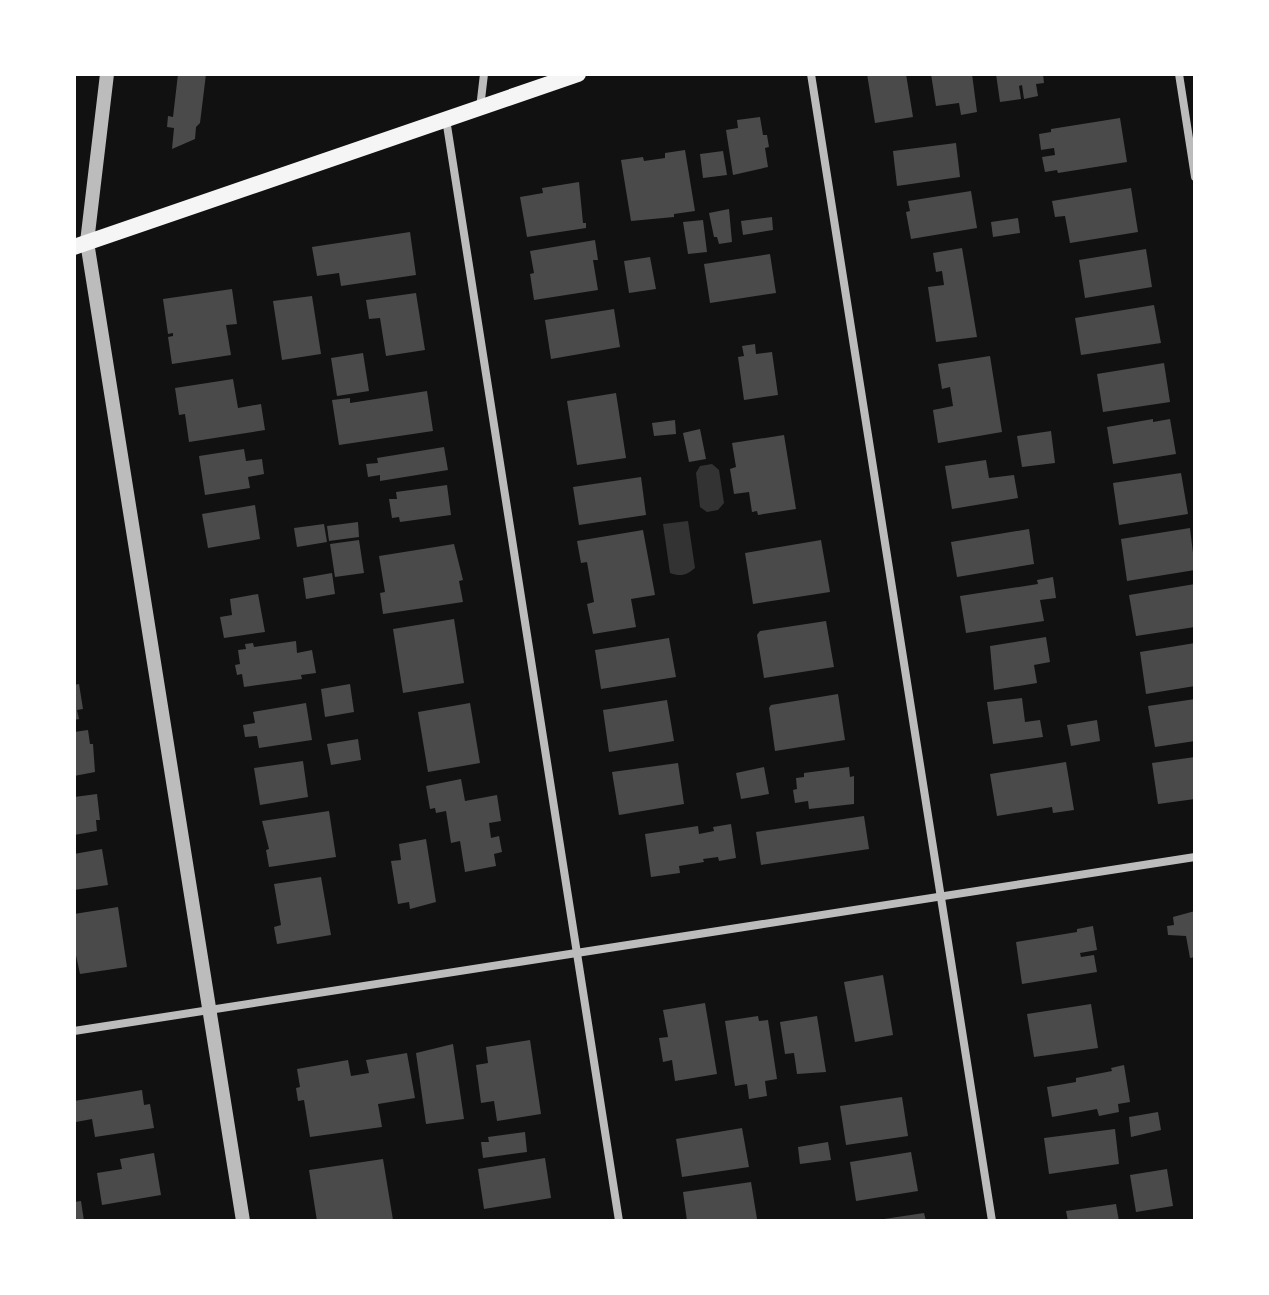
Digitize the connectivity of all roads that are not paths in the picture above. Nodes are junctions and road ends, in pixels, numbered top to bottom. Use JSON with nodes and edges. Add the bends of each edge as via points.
{"nodes":[{"id":1,"x":107,"y":74,"type":"edge"},
{"id":2,"x":484,"y":74,"type":"edge"},
{"id":3,"x":578,"y":74,"type":"edge"},
{"id":4,"x":811,"y":74,"type":"edge"},
{"id":5,"x":1179,"y":74,"type":"edge"},
{"id":6,"x":480,"y":108,"type":"junction"},
{"id":7,"x":446,"y":119,"type":"junction"},
{"id":8,"x":1195,"y":177,"type":"edge"},
{"id":9,"x":80,"y":244,"type":"edge"},
{"id":10,"x":1195,"y":857,"type":"edge"},
{"id":11,"x":941,"y":897,"type":"junction"},
{"id":12,"x":578,"y":953,"type":"junction"},
{"id":13,"x":209,"y":1010,"type":"junction"},
{"id":14,"x":74,"y":1031,"type":"edge"},
{"id":15,"x":243,"y":1221,"type":"edge"},
{"id":16,"x":619,"y":1221,"type":"edge"},
{"id":17,"x":992,"y":1221,"type":"edge"}],
"edges":[{"from":1,"to":9,"type":"street"},
{"from":2,"to":6,"type":"street"},
{"from":3,"to":6,"type":"main road"},
{"from":4,"to":11,"type":"street"},
{"from":5,"to":8,"type":"street"},
{"from":6,"to":7,"type":"main road"},
{"from":7,"to":9,"type":"main road"},
{"from":7,"to":12,"type":"street"},
{"from":9,"to":13,"type":"street"},
{"from":10,"to":11,"type":"street"},
{"from":11,"to":12,"type":"street"},
{"from":11,"to":17,"type":"street"},
{"from":12,"to":13,"type":"street"},
{"from":12,"to":16,"type":"street"},
{"from":13,"to":14,"type":"street"},
{"from":13,"to":15,"type":"street"}]}
